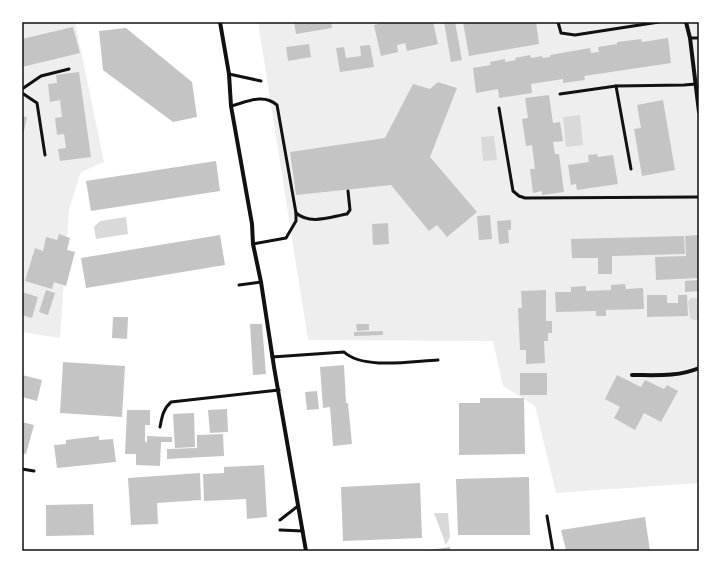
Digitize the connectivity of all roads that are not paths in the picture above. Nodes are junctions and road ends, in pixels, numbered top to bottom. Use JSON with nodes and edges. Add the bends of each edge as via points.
{"nodes":[{"id":1,"x":220,"y":22,"type":"edge"},
{"id":2,"x":558,"y":22,"type":"edge"},
{"id":3,"x":659,"y":22,"type":"edge"},
{"id":4,"x":686,"y":22,"type":"edge"},
{"id":5,"x":690,"y":38,"type":"junction"},
{"id":6,"x":699,"y":38,"type":"edge"},
{"id":7,"x":69,"y":69,"type":"dead end"},
{"id":8,"x":229,"y":74,"type":"junction"},
{"id":9,"x":261,"y":81,"type":"dead end"},
{"id":10,"x":696,"y":84,"type":"junction"},
{"id":11,"x":616,"y":86,"type":"junction"},
{"id":12,"x":22,"y":89,"type":"edge"},
{"id":13,"x":22,"y":93,"type":"edge"},
{"id":14,"x":560,"y":94,"type":"dead end"},
{"id":15,"x":231,"y":106,"type":"junction"},
{"id":16,"x":499,"y":108,"type":"dead end"},
{"id":17,"x":699,"y":112,"type":"edge"},
{"id":18,"x":45,"y":155,"type":"dead end"},
{"id":19,"x":631,"y":169,"type":"dead end"},
{"id":20,"x":348,"y":191,"type":"dead end"},
{"id":21,"x":699,"y":197,"type":"edge"},
{"id":22,"x":296,"y":213,"type":"junction"},
{"id":23,"x":253,"y":244,"type":"junction"},
{"id":24,"x":261,"y":282,"type":"junction"},
{"id":25,"x":239,"y":285,"type":"dead end"},
{"id":26,"x":272,"y":357,"type":"junction"},
{"id":27,"x":438,"y":360,"type":"dead end"},
{"id":28,"x":699,"y":368,"type":"edge"},
{"id":29,"x":632,"y":375,"type":"dead end"},
{"id":30,"x":279,"y":390,"type":"junction"},
{"id":31,"x":160,"y":427,"type":"dead end"},
{"id":32,"x":22,"y":469,"type":"edge"},
{"id":33,"x":34,"y":471,"type":"dead end"},
{"id":34,"x":298,"y":506,"type":"junction"},
{"id":35,"x":547,"y":516,"type":"dead end"},
{"id":36,"x":280,"y":520,"type":"dead end"},
{"id":37,"x":280,"y":530,"type":"dead end"},
{"id":38,"x":303,"y":530,"type":"junction"},
{"id":39,"x":306,"y":551,"type":"edge"},
{"id":40,"x":552,"y":551,"type":"edge"}],
"edges":[{"from":1,"to":8,"type":"street"},
{"from":2,"to":3,"type":"lane","via":[[562,33],[575,35]]},
{"from":4,"to":5,"type":"street"},
{"from":5,"to":6,"type":"lane"},
{"from":5,"to":10,"type":"street"},
{"from":7,"to":12,"type":"lane","via":[[41,76]]},
{"from":8,"to":9,"type":"lane"},
{"from":8,"to":15,"type":"street"},
{"from":10,"to":11,"type":"lane"},
{"from":10,"to":17,"type":"street"},
{"from":11,"to":14,"type":"lane"},
{"from":11,"to":19,"type":"lane"},
{"from":13,"to":18,"type":"lane","via":[[37,103]]},
{"from":15,"to":22,"type":"lane","via":[[264,98],[277,105]]},
{"from":15,"to":23,"type":"street","via":[[252,224]]},
{"from":16,"to":21,"type":"lane","via":[[513,191],[519,196]]},
{"from":20,"to":22,"type":"lane","via":[[350,210],[347,214],[309,219]]},
{"from":22,"to":23,"type":"lane","via":[[296,221],[286,238]]},
{"from":23,"to":24,"type":"street"},
{"from":24,"to":25,"type":"lane"},
{"from":24,"to":26,"type":"street"},
{"from":26,"to":27,"type":"lane","via":[[344,352],[353,358],[372,363]]},
{"from":26,"to":30,"type":"street"},
{"from":28,"to":29,"type":"street","via":[[683,373]]},
{"from":30,"to":31,"type":"lane","via":[[172,402],[164,410]]},
{"from":30,"to":34,"type":"street"},
{"from":32,"to":33,"type":"lane"},
{"from":34,"to":36,"type":"lane"},
{"from":34,"to":38,"type":"street"},
{"from":35,"to":40,"type":"lane"},
{"from":37,"to":38,"type":"lane"},
{"from":38,"to":39,"type":"street"}]}
